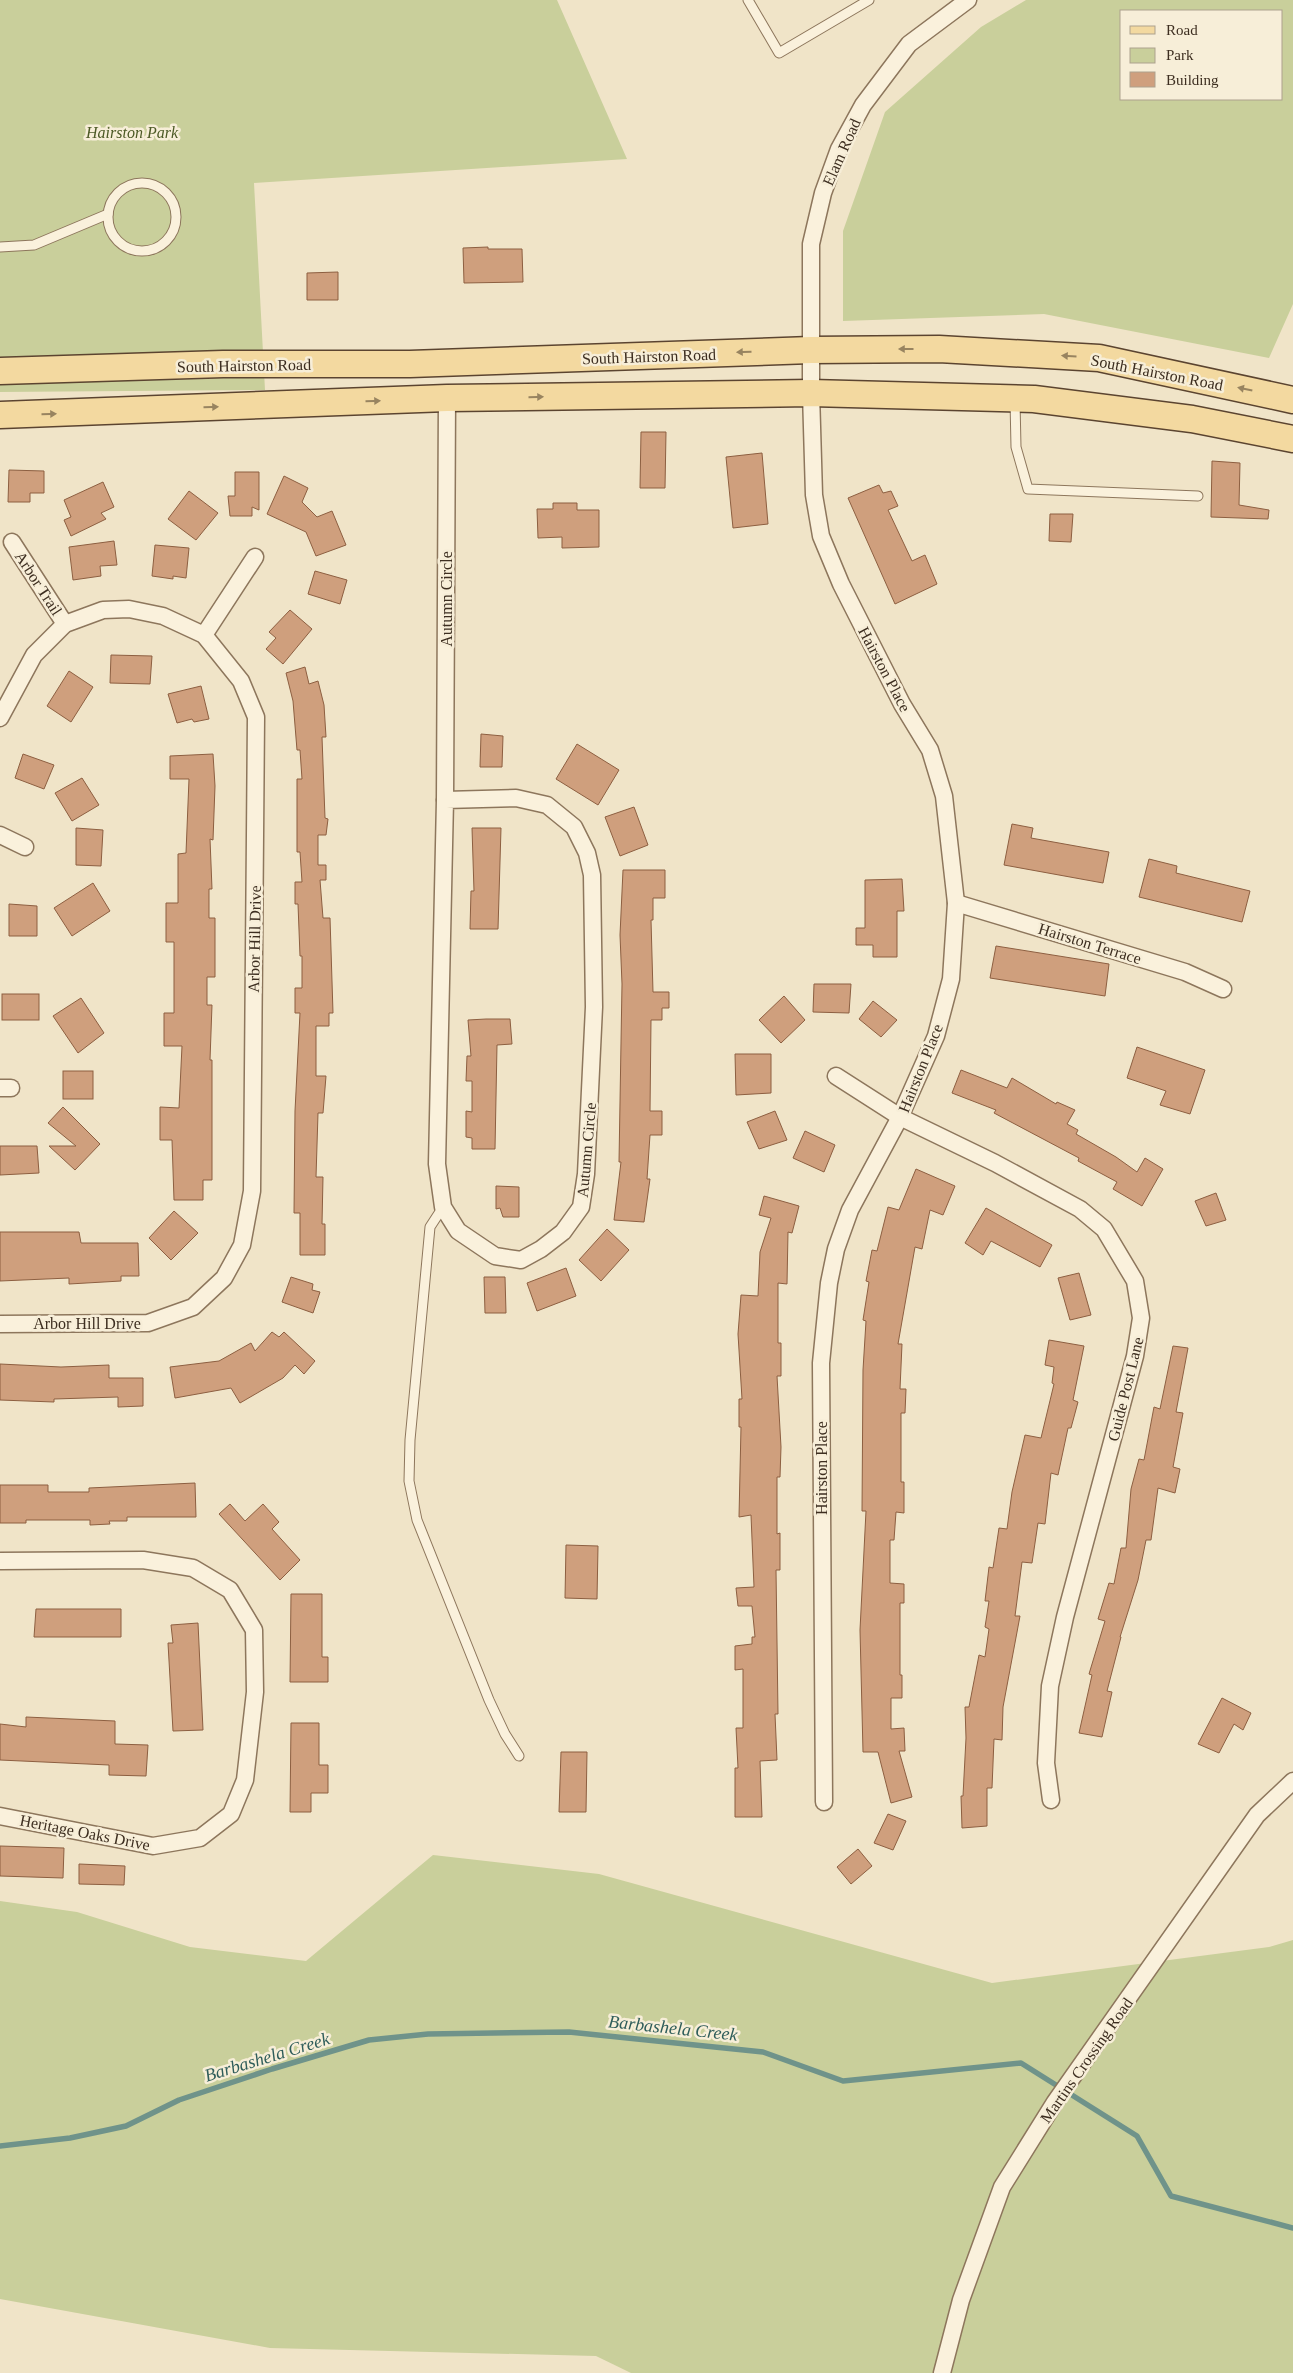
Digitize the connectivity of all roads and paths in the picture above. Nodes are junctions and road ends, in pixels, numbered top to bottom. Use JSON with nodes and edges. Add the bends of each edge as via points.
{"nodes":[{"id":1,"x":748,"y":0,"type":"edge"},
{"id":2,"x":869,"y":0,"type":"edge"},
{"id":3,"x":968,"y":0,"type":"edge"},
{"id":4,"x":108,"y":214,"type":"junction"},
{"id":5,"x":0,"y":247,"type":"edge"},
{"id":6,"x":811,"y":350,"type":"junction"},
{"id":7,"x":0,"y":371,"type":"edge"},
{"id":8,"x":811,"y":393,"type":"junction"},
{"id":9,"x":447,"y":398,"type":"junction"},
{"id":10,"x":1016,"y":399,"type":"junction"},
{"id":11,"x":1293,"y":400,"type":"edge"},
{"id":12,"x":0,"y":416,"type":"edge"},
{"id":13,"x":1293,"y":439,"type":"edge"},
{"id":14,"x":1198,"y":496,"type":"dead end"},
{"id":15,"x":12,"y":542,"type":"dead end"},
{"id":16,"x":255,"y":557,"type":"dead end"},
{"id":17,"x":65,"y":624,"type":"junction"},
{"id":18,"x":204,"y":634,"type":"junction"},
{"id":19,"x":0,"y":718,"type":"edge"},
{"id":20,"x":445,"y":800,"type":"junction"},
{"id":21,"x":0,"y":836,"type":"edge"},
{"id":22,"x":25,"y":847,"type":"dead end"},
{"id":23,"x":956,"y":903,"type":"junction"},
{"id":24,"x":1223,"y":989,"type":"dead end"},
{"id":25,"x":836,"y":1076,"type":"dead end"},
{"id":26,"x":900,"y":1117,"type":"junction"},
{"id":27,"x":443,"y":1207,"type":"junction"},
{"id":28,"x":0,"y":1324,"type":"edge"},
{"id":29,"x":0,"y":1561,"type":"edge"},
{"id":30,"x":519,"y":1756,"type":"dead end"},
{"id":31,"x":1293,"y":1781,"type":"edge"},
{"id":32,"x":1051,"y":1800,"type":"dead end"},
{"id":33,"x":824,"y":1802,"type":"dead end"},
{"id":34,"x":0,"y":1816,"type":"edge"},
{"id":35,"x":942,"y":2373,"type":"edge"}],
"edges":[{"from":1,"to":2,"type":"lane","via":[[779,53]]},
{"from":3,"to":6,"type":"street","name":"Elam Road","via":[[909,44],[863,105],[839,149],[822,194],[811,244]]},
{"from":4,"to":4,"type":"lane","via":[[112,233],[125,247],[134,251],[154,250],[163,245],[177,220],[175,206],[167,193],[160,187],[141,182],[131,184],[115,196]]},
{"from":4,"to":5,"type":"lane","via":[[34,246]]},
{"from":6,"to":7,"type":"main road","name":"South Hairston Road","one_way":true,"via":[[410,364],[223,364]]},
{"from":6,"to":8,"type":"street","name":"Hairston Place"},
{"from":11,"to":6,"type":"main road","name":"South Hairston Road","one_way":true,"via":[[1099,358],[939,349]]},
{"from":9,"to":8,"type":"main road","one_way":true},
{"from":8,"to":10,"type":"main road"},
{"from":8,"to":23,"type":"street","name":"Hairston Place","via":[[814,495],[821,536],[841,584],[902,704],[930,750],[944,796]]},
{"from":12,"to":9,"type":"main road","one_way":true},
{"from":9,"to":20,"type":"street","name":"Autumn Circle"},
{"from":10,"to":13,"type":"main road","via":[[1192,419]]},
{"from":10,"to":14,"type":"lane","via":[[1016,447],[1028,489]]},
{"from":15,"to":17,"type":"street","name":"Arbor Trail"},
{"from":16,"to":18,"type":"street"},
{"from":17,"to":18,"type":"street","name":"Arbor Hill Drive","via":[[103,610],[129,609],[163,616]]},
{"from":17,"to":19,"type":"street","name":"Arbor Hill Drive","via":[[34,656]]},
{"from":18,"to":28,"type":"street","name":"Arbor Hill Drive","via":[[241,680],[256,717],[252,1191],[242,1245],[224,1278],[193,1307],[148,1323]]},
{"from":20,"to":27,"type":"street","name":"Autumn Circle","via":[[437,1164]]},
{"from":20,"to":27,"type":"street","name":"Autumn Circle","via":[[516,798],[547,805],[574,827],[587,853],[592,875],[594,1007],[586,1174],[581,1207],[562,1232],[521,1260],[495,1256],[458,1231]]},
{"from":21,"to":22,"type":"street"},
{"from":23,"to":24,"type":"street","name":"Hairston Terrace","via":[[1185,972]]},
{"from":23,"to":26,"type":"street","name":"Hairston Place","via":[[951,979],[936,1036]]},
{"from":25,"to":26,"type":"street","name":"Guide Post Lane"},
{"from":26,"to":32,"type":"street","name":"Guide Post Lane","via":[[1080,1209],[1104,1229],[1135,1281],[1141,1318],[1135,1356],[1065,1617],[1050,1686],[1046,1763]]},
{"from":26,"to":33,"type":"street","name":"Hairston Place","via":[[850,1210],[836,1249],[829,1283],[821,1363]]},
{"from":27,"to":30,"type":"lane","via":[[430,1227],[409,1481],[417,1520],[489,1700]]},
{"from":29,"to":34,"type":"street","name":"Heritage Oaks Drive","via":[[143,1560],[193,1568],[230,1590],[254,1630],[255,1692],[245,1780],[230,1814],[200,1838],[153,1846]]},
{"from":31,"to":35,"type":"street","name":"Martins Crossing Road","via":[[1258,1815],[1073,2075],[1002,2188],[960,2300]]}]}
